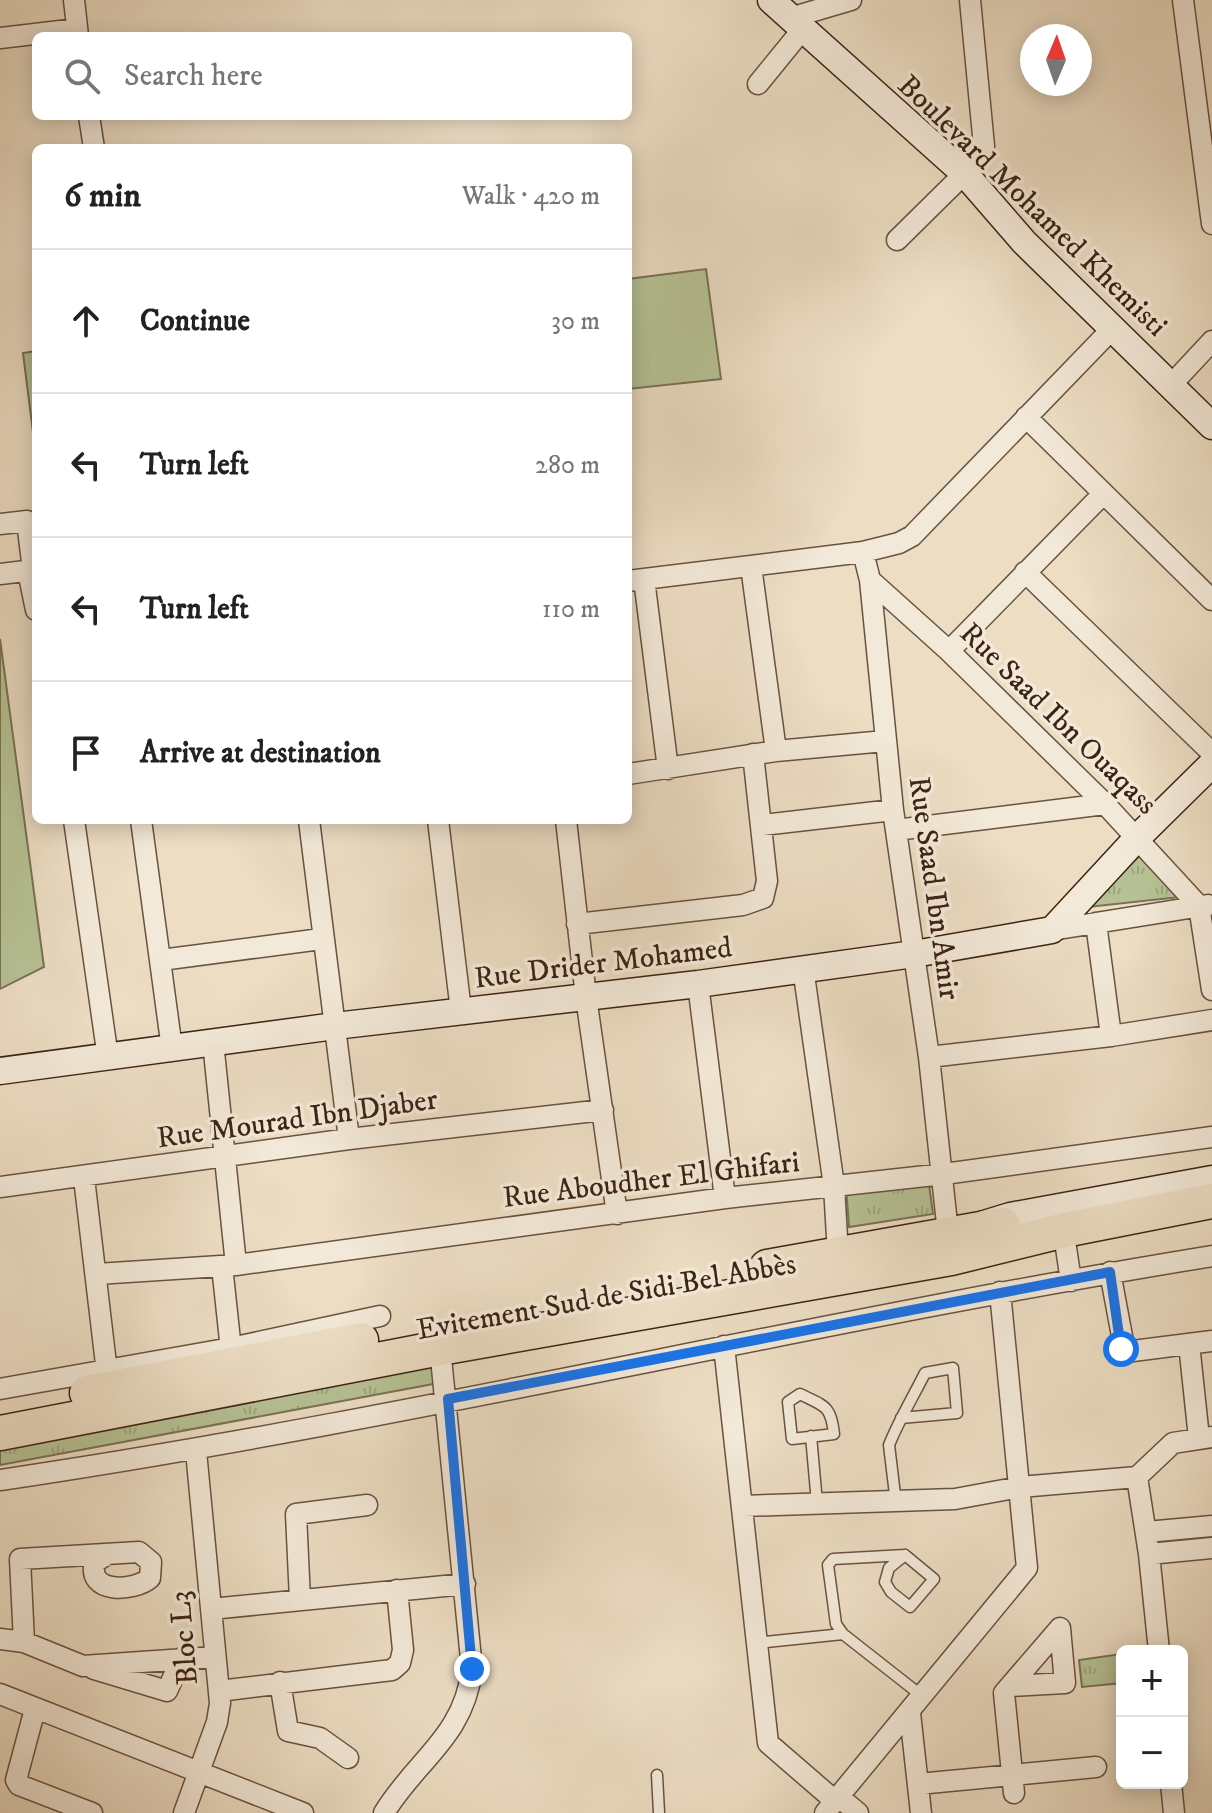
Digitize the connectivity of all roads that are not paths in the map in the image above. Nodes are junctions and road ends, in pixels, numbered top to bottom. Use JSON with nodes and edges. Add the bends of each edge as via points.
{"nodes":[{"id":1,"x":74,"y":0,"type":"edge"},
{"id":2,"x":851,"y":0,"type":"edge"},
{"id":3,"x":970,"y":0,"type":"edge"},
{"id":4,"x":1183,"y":0,"type":"edge"},
{"id":5,"x":788,"y":16,"type":"edge"},
{"id":6,"x":78,"y":32,"type":"edge"},
{"id":7,"x":32,"y":36,"type":"edge"},
{"id":8,"x":0,"y":38,"type":"edge"},
{"id":9,"x":758,"y":84,"type":"dead end"},
{"id":10,"x":90,"y":120,"type":"edge"},
{"id":11,"x":93,"y":144,"type":"edge"},
{"id":12,"x":965,"y":174,"type":"junction"},
{"id":13,"x":1212,"y":224,"type":"edge"},
{"id":14,"x":897,"y":240,"type":"dead end"},
{"id":15,"x":1112,"y":329,"type":"junction"},
{"id":16,"x":1212,"y":341,"type":"edge"},
{"id":17,"x":1171,"y":385,"type":"junction"},
{"id":18,"x":1026,"y":417,"type":"junction"},
{"id":19,"x":1212,"y":426,"type":"edge"},
{"id":20,"x":1103,"y":494,"type":"junction"},
{"id":21,"x":0,"y":524,"type":"edge"},
{"id":22,"x":32,"y":533,"type":"edge"},
{"id":23,"x":863,"y":552,"type":"junction"},
{"id":24,"x":751,"y":566,"type":"junction"},
{"id":25,"x":32,"y":570,"type":"edge"},
{"id":26,"x":28,"y":571,"type":"junction"},
{"id":27,"x":1025,"y":572,"type":"junction"},
{"id":28,"x":0,"y":574,"type":"edge"},
{"id":29,"x":636,"y":580,"type":"edge"},
{"id":30,"x":870,"y":580,"type":"junction"},
{"id":31,"x":32,"y":590,"type":"edge"},
{"id":32,"x":1212,"y":600,"type":"edge"},
{"id":33,"x":949,"y":651,"type":"junction"},
{"id":34,"x":885,"y":741,"type":"junction"},
{"id":35,"x":776,"y":751,"type":"junction"},
{"id":36,"x":1212,"y":753,"type":"edge"},
{"id":37,"x":753,"y":754,"type":"junction"},
{"id":38,"x":1212,"y":764,"type":"edge"},
{"id":39,"x":668,"y":769,"type":"junction"},
{"id":40,"x":632,"y":774,"type":"edge"},
{"id":41,"x":1105,"y":804,"type":"junction"},
{"id":42,"x":895,"y":820,"type":"junction"},
{"id":43,"x":75,"y":824,"type":"edge"},
{"id":44,"x":142,"y":824,"type":"edge"},
{"id":45,"x":309,"y":824,"type":"edge"},
{"id":46,"x":438,"y":824,"type":"edge"},
{"id":47,"x":566,"y":824,"type":"edge"},
{"id":48,"x":762,"y":825,"type":"junction"},
{"id":49,"x":1138,"y":837,"type":"junction"},
{"id":50,"x":1206,"y":905,"type":"edge"},
{"id":51,"x":1096,"y":923,"type":"junction"},
{"id":52,"x":577,"y":924,"type":"junction"},
{"id":53,"x":1052,"y":930,"type":"junction"},
{"id":54,"x":321,"y":939,"type":"junction"},
{"id":55,"x":914,"y":954,"type":"junction"},
{"id":56,"x":161,"y":960,"type":"junction"},
{"id":57,"x":803,"y":968,"type":"junction"},
{"id":58,"x":698,"y":984,"type":"junction"},
{"id":59,"x":1212,"y":990,"type":"edge"},
{"id":60,"x":586,"y":997,"type":"junction"},
{"id":61,"x":461,"y":1011,"type":"junction"},
{"id":62,"x":1212,"y":1020,"type":"edge"},
{"id":63,"x":335,"y":1026,"type":"junction"},
{"id":64,"x":1111,"y":1036,"type":"junction"},
{"id":65,"x":213,"y":1042,"type":"junction"},
{"id":66,"x":172,"y":1049,"type":"junction"},
{"id":67,"x":929,"y":1057,"type":"junction"},
{"id":68,"x":108,"y":1058,"type":"junction"},
{"id":69,"x":0,"y":1071,"type":"edge"},
{"id":70,"x":603,"y":1110,"type":"junction"},
{"id":71,"x":1212,"y":1137,"type":"edge"},
{"id":72,"x":349,"y":1139,"type":"junction"},
{"id":73,"x":227,"y":1157,"type":"junction"},
{"id":74,"x":944,"y":1174,"type":"junction"},
{"id":75,"x":84,"y":1178,"type":"junction"},
{"id":76,"x":1212,"y":1179,"type":"edge"},
{"id":77,"x":834,"y":1186,"type":"junction"},
{"id":78,"x":0,"y":1187,"type":"edge"},
{"id":79,"x":1212,"y":1187,"type":"edge"},
{"id":80,"x":725,"y":1198,"type":"junction"},
{"id":81,"x":1212,"y":1201,"type":"edge"},
{"id":82,"x":1212,"y":1212,"type":"edge"},
{"id":83,"x":617,"y":1214,"type":"junction"},
{"id":84,"x":1065,"y":1241,"type":"junction"},
{"id":85,"x":955,"y":1245,"type":"junction"},
{"id":86,"x":838,"y":1254,"type":"junction"},
{"id":87,"x":1212,"y":1256,"type":"edge"},
{"id":88,"x":229,"y":1266,"type":"junction"},
{"id":89,"x":1110,"y":1272,"type":"junction"},
{"id":90,"x":97,"y":1274,"type":"junction"},
{"id":91,"x":1071,"y":1281,"type":"junction"},
{"id":92,"x":1000,"y":1292,"type":"junction"},
{"id":93,"x":380,"y":1316,"type":"dead end"},
{"id":94,"x":1212,"y":1341,"type":"edge"},
{"id":95,"x":1189,"y":1344,"type":"junction"},
{"id":96,"x":724,"y":1346,"type":"junction"},
{"id":97,"x":440,"y":1348,"type":"junction"},
{"id":98,"x":231,"y":1356,"type":"junction"},
{"id":99,"x":108,"y":1379,"type":"junction"},
{"id":100,"x":0,"y":1389,"type":"edge"},
{"id":101,"x":448,"y":1399,"type":"junction"},
{"id":102,"x":0,"y":1410,"type":"edge"},
{"id":103,"x":901,"y":1418,"type":"junction"},
{"id":104,"x":0,"y":1433,"type":"edge"},
{"id":105,"x":811,"y":1436,"type":"junction"},
{"id":106,"x":1206,"y":1437,"type":"edge"},
{"id":107,"x":196,"y":1451,"type":"junction"},
{"id":108,"x":1137,"y":1477,"type":"junction"},
{"id":109,"x":0,"y":1480,"type":"edge"},
{"id":110,"x":1020,"y":1487,"type":"junction"},
{"id":111,"x":817,"y":1503,"type":"junction"},
{"id":112,"x":896,"y":1503,"type":"junction"},
{"id":113,"x":367,"y":1505,"type":"dead end"},
{"id":114,"x":743,"y":1506,"type":"junction"},
{"id":115,"x":1212,"y":1526,"type":"edge"},
{"id":116,"x":1147,"y":1532,"type":"junction"},
{"id":117,"x":1212,"y":1548,"type":"edge"},
{"id":118,"x":1149,"y":1554,"type":"junction"},
{"id":119,"x":106,"y":1555,"type":"dead end"},
{"id":120,"x":905,"y":1555,"type":"junction"},
{"id":121,"x":465,"y":1584,"type":"junction"},
{"id":122,"x":397,"y":1590,"type":"junction"},
{"id":123,"x":300,"y":1600,"type":"junction"},
{"id":124,"x":211,"y":1609,"type":"junction"},
{"id":125,"x":843,"y":1634,"type":"junction"},
{"id":126,"x":0,"y":1639,"type":"edge"},
{"id":127,"x":24,"y":1642,"type":"junction"},
{"id":128,"x":756,"y":1643,"type":"junction"},
{"id":129,"x":1158,"y":1645,"type":"edge"},
{"id":130,"x":214,"y":1657,"type":"junction"},
{"id":131,"x":182,"y":1658,"type":"junction"},
{"id":132,"x":83,"y":1666,"type":"junction"},
{"id":133,"x":280,"y":1682,"type":"junction"},
{"id":134,"x":1010,"y":1686,"type":"dead end"},
{"id":135,"x":219,"y":1691,"type":"junction"},
{"id":136,"x":0,"y":1694,"type":"edge"},
{"id":137,"x":916,"y":1705,"type":"junction"},
{"id":138,"x":35,"y":1709,"type":"junction"},
{"id":139,"x":348,"y":1758,"type":"dead end"},
{"id":140,"x":1096,"y":1767,"type":"dead end"},
{"id":141,"x":198,"y":1774,"type":"junction"},
{"id":142,"x":657,"y":1775,"type":"dead end"},
{"id":143,"x":918,"y":1784,"type":"junction"},
{"id":144,"x":1014,"y":1784,"type":"junction"},
{"id":145,"x":1172,"y":1789,"type":"edge"},
{"id":146,"x":833,"y":1804,"type":"edge"},
{"id":147,"x":92,"y":1813,"type":"edge"},
{"id":148,"x":184,"y":1813,"type":"edge"},
{"id":149,"x":303,"y":1813,"type":"edge"},
{"id":150,"x":384,"y":1813,"type":"edge"},
{"id":151,"x":659,"y":1813,"type":"edge"},
{"id":152,"x":858,"y":1813,"type":"edge"},
{"id":153,"x":921,"y":1813,"type":"edge"},
{"id":154,"x":1174,"y":1813,"type":"edge"}],
"edges":[{"from":1,"to":6,"type":"street"},
{"from":2,"to":5,"type":"street"},
{"from":3,"to":12,"type":"street","via":[[984,141]]},
{"from":4,"to":13,"type":"street"},
{"from":5,"to":9,"type":"street"},
{"from":5,"to":12,"type":"street","name":"Boulevard Mohamed Khemisti"},
{"from":7,"to":8,"type":"street"},
{"from":10,"to":11,"type":"street"},
{"from":12,"to":14,"type":"street"},
{"from":12,"to":15,"type":"street","name":"Boulevard Mohamed Khemisti"},
{"from":15,"to":17,"type":"street","name":"Boulevard Mohamed Khemisti"},
{"from":15,"to":18,"type":"street"},
{"from":16,"to":17,"type":"street"},
{"from":17,"to":19,"type":"street","name":"Boulevard Mohamed Khemisti"},
{"from":18,"to":20,"type":"street"},
{"from":18,"to":23,"type":"street","via":[[912,536]]},
{"from":20,"to":27,"type":"street"},
{"from":20,"to":32,"type":"street"},
{"from":21,"to":22,"type":"street","via":[[27,521]]},
{"from":23,"to":24,"type":"street"},
{"from":23,"to":30,"type":"street","name":"Rue Saad Ibn Amir"},
{"from":24,"to":29,"type":"street"},
{"from":24,"to":35,"type":"street"},
{"from":25,"to":26,"type":"street"},
{"from":26,"to":28,"type":"street"},
{"from":26,"to":31,"type":"street"},
{"from":27,"to":33,"type":"street"},
{"from":27,"to":36,"type":"street"},
{"from":29,"to":39,"type":"street"},
{"from":30,"to":33,"type":"street","name":"Rue Saad Ibn Ouaqass"},
{"from":30,"to":34,"type":"street","name":"Rue Saad Ibn Amir"},
{"from":33,"to":41,"type":"street","name":"Rue Saad Ibn Ouaqass"},
{"from":34,"to":35,"type":"street"},
{"from":34,"to":42,"type":"street","name":"Rue Saad Ibn Amir"},
{"from":35,"to":37,"type":"street"},
{"from":37,"to":39,"type":"street"},
{"from":37,"to":48,"type":"street"},
{"from":38,"to":49,"type":"street"},
{"from":39,"to":40,"type":"street"},
{"from":41,"to":42,"type":"street"},
{"from":41,"to":49,"type":"street","name":"Rue Saad Ibn Ouaqass"},
{"from":42,"to":48,"type":"street"},
{"from":42,"to":55,"type":"street","name":"Rue Saad Ibn Amir"},
{"from":43,"to":68,"type":"street"},
{"from":44,"to":56,"type":"street"},
{"from":45,"to":54,"type":"street"},
{"from":46,"to":61,"type":"street"},
{"from":47,"to":52,"type":"street"},
{"from":48,"to":52,"type":"street","via":[[768,887],[760,901]]},
{"from":49,"to":50,"type":"street","name":"Rue Saad Ibn Ouaqass"},
{"from":49,"to":53,"type":"street"},
{"from":50,"to":51,"type":"street","name":"Rue Drider Mohamed"},
{"from":50,"to":59,"type":"street"},
{"from":51,"to":53,"type":"street","name":"Rue Drider Mohamed"},
{"from":51,"to":64,"type":"street"},
{"from":52,"to":60,"type":"street"},
{"from":53,"to":55,"type":"street","name":"Rue Drider Mohamed"},
{"from":54,"to":56,"type":"street"},
{"from":54,"to":63,"type":"street"},
{"from":55,"to":57,"type":"street","name":"Rue Drider Mohamed"},
{"from":55,"to":67,"type":"street","name":"Rue Saad Ibn Amir"},
{"from":56,"to":66,"type":"street"},
{"from":57,"to":58,"type":"street","name":"Rue Drider Mohamed"},
{"from":57,"to":77,"type":"street"},
{"from":58,"to":60,"type":"street","name":"Rue Drider Mohamed"},
{"from":58,"to":80,"type":"street"},
{"from":60,"to":61,"type":"street","name":"Rue Drider Mohamed"},
{"from":60,"to":70,"type":"street"},
{"from":61,"to":63,"type":"street","name":"Rue Drider Mohamed"},
{"from":62,"to":64,"type":"street"},
{"from":63,"to":65,"type":"street","name":"Rue Drider Mohamed"},
{"from":63,"to":72,"type":"street"},
{"from":64,"to":67,"type":"street"},
{"from":65,"to":66,"type":"street","name":"Rue Drider Mohamed"},
{"from":65,"to":73,"type":"street"},
{"from":66,"to":68,"type":"street","name":"Rue Drider Mohamed"},
{"from":67,"to":74,"type":"street","name":"Rue Saad Ibn Amir"},
{"from":68,"to":69,"type":"street","name":"Rue Drider Mohamed"},
{"from":70,"to":72,"type":"street","name":"Rue Mourad Ibn Djaber"},
{"from":70,"to":83,"type":"street"},
{"from":71,"to":74,"type":"street","name":"Rue Aboudher El Ghifari"},
{"from":72,"to":73,"type":"street","name":"Rue Mourad Ibn Djaber"},
{"from":73,"to":75,"type":"street","name":"Rue Mourad Ibn Djaber"},
{"from":73,"to":88,"type":"street"},
{"from":74,"to":77,"type":"street","name":"Rue Aboudher El Ghifari"},
{"from":74,"to":85,"type":"street","name":"Rue Saad Ibn Amir"},
{"from":75,"to":78,"type":"street","name":"Rue Mourad Ibn Djaber"},
{"from":75,"to":90,"type":"street"},
{"from":76,"to":85,"type":"street","via":[[1010,1216]]},
{"from":77,"to":80,"type":"street","name":"Rue Aboudher El Ghifari"},
{"from":77,"to":86,"type":"street"},
{"from":79,"to":85,"type":"highway","name":"Evitement Sud de Sidi Bel Abbès"},
{"from":80,"to":83,"type":"street","name":"Rue Aboudher El Ghifari"},
{"from":81,"to":85,"type":"highway"},
{"from":82,"to":84,"type":"street"},
{"from":83,"to":88,"type":"street","name":"Rue Aboudher El Ghifari"},
{"from":84,"to":85,"type":"street","via":[[997,1254]]},
{"from":84,"to":91,"type":"street"},
{"from":85,"to":86,"type":"highway","name":"Evitement Sud de Sidi Bel Abbès"},
{"from":85,"to":97,"type":"highway","name":"Evitement Sud de Sidi Bel Abbès"},
{"from":86,"to":98,"type":"highway","name":"Evitement Sud de Sidi Bel Abbès"},
{"from":87,"to":89,"type":"street"},
{"from":88,"to":90,"type":"street","name":"Rue Aboudher El Ghifari"},
{"from":88,"to":98,"type":"street"},
{"from":89,"to":91,"type":"street"},
{"from":89,"to":95,"type":"street","via":[[1125,1352]]},
{"from":90,"to":99,"type":"street"},
{"from":91,"to":92,"type":"street"},
{"from":92,"to":96,"type":"street"},
{"from":92,"to":110,"type":"street"},
{"from":93,"to":98,"type":"street"},
{"from":94,"to":95,"type":"street"},
{"from":95,"to":106,"type":"street"},
{"from":96,"to":101,"type":"street"},
{"from":96,"to":114,"type":"street"},
{"from":97,"to":101,"type":"street"},
{"from":97,"to":104,"type":"highway","name":"Evitement Sud de Sidi Bel Abbès"},
{"from":98,"to":99,"type":"highway","name":"Evitement Sud de Sidi Bel Abbès"},
{"from":99,"to":100,"type":"street"},
{"from":99,"to":102,"type":"highway","name":"Evitement Sud de Sidi Bel Abbès"},
{"from":101,"to":107,"type":"street"},
{"from":101,"to":121,"type":"street"},
{"from":103,"to":103,"type":"lane","via":[[957,1413],[953,1368],[925,1373]]},
{"from":103,"to":112,"type":"lane","via":[[889,1445]]},
{"from":105,"to":105,"type":"lane","via":[[792,1439],[792,1396],[800,1394],[832,1414],[834,1434]]},
{"from":105,"to":111,"type":"lane"},
{"from":106,"to":108,"type":"street","via":[[1173,1443]]},
{"from":107,"to":109,"type":"street"},
{"from":107,"to":124,"type":"street","name":"Bloc L3"},
{"from":108,"to":110,"type":"street"},
{"from":108,"to":116,"type":"street"},
{"from":110,"to":112,"type":"street"},
{"from":110,"to":137,"type":"street","via":[[1027,1568]]},
{"from":111,"to":112,"type":"street"},
{"from":111,"to":114,"type":"street"},
{"from":113,"to":123,"type":"street","via":[[296,1514]]},
{"from":114,"to":128,"type":"street"},
{"from":115,"to":116,"type":"street"},
{"from":116,"to":118,"type":"street"},
{"from":117,"to":118,"type":"street"},
{"from":118,"to":129,"type":"street"},
{"from":119,"to":127,"type":"street","via":[[20,1559]]},
{"from":120,"to":120,"type":"lane","via":[[889,1568],[885,1582],[910,1607],[934,1579]]},
{"from":120,"to":125,"type":"lane","via":[[830,1560],[836,1624]]},
{"from":121,"to":122,"type":"street"},
{"from":121,"to":150,"type":"street","via":[[472,1642],[469,1694],[442,1744]]},
{"from":122,"to":123,"type":"street"},
{"from":122,"to":133,"type":"street","via":[[403,1650],[392,1670]]},
{"from":123,"to":124,"type":"street"},
{"from":124,"to":130,"type":"street","name":"Bloc L3"},
{"from":125,"to":128,"type":"lane"},
{"from":125,"to":137,"type":"lane"},
{"from":126,"to":127,"type":"street"},
{"from":127,"to":132,"type":"street"},
{"from":128,"to":146,"type":"street","via":[[768,1743]]},
{"from":130,"to":131,"type":"street"},
{"from":130,"to":135,"type":"street","name":"Bloc L3"},
{"from":131,"to":132,"type":"street"},
{"from":131,"to":132,"type":"street","via":[[167,1691]]},
{"from":133,"to":135,"type":"street"},
{"from":133,"to":139,"type":"street","via":[[288,1731],[320,1738]]},
{"from":134,"to":144,"type":"street","via":[[1004,1693]]},
{"from":135,"to":141,"type":"street","name":"Bloc L3","via":[[217,1722]]},
{"from":136,"to":138,"type":"street"},
{"from":137,"to":143,"type":"street"},
{"from":137,"to":146,"type":"street"},
{"from":138,"to":141,"type":"street"},
{"from":138,"to":147,"type":"street","via":[[16,1780]]},
{"from":140,"to":144,"type":"street"},
{"from":141,"to":148,"type":"street","name":"Bloc L3"},
{"from":141,"to":149,"type":"street"},
{"from":142,"to":151,"type":"lane"},
{"from":143,"to":144,"type":"street"},
{"from":143,"to":153,"type":"street"},
{"from":145,"to":154,"type":"street"},
{"from":146,"to":152,"type":"street"}]}
